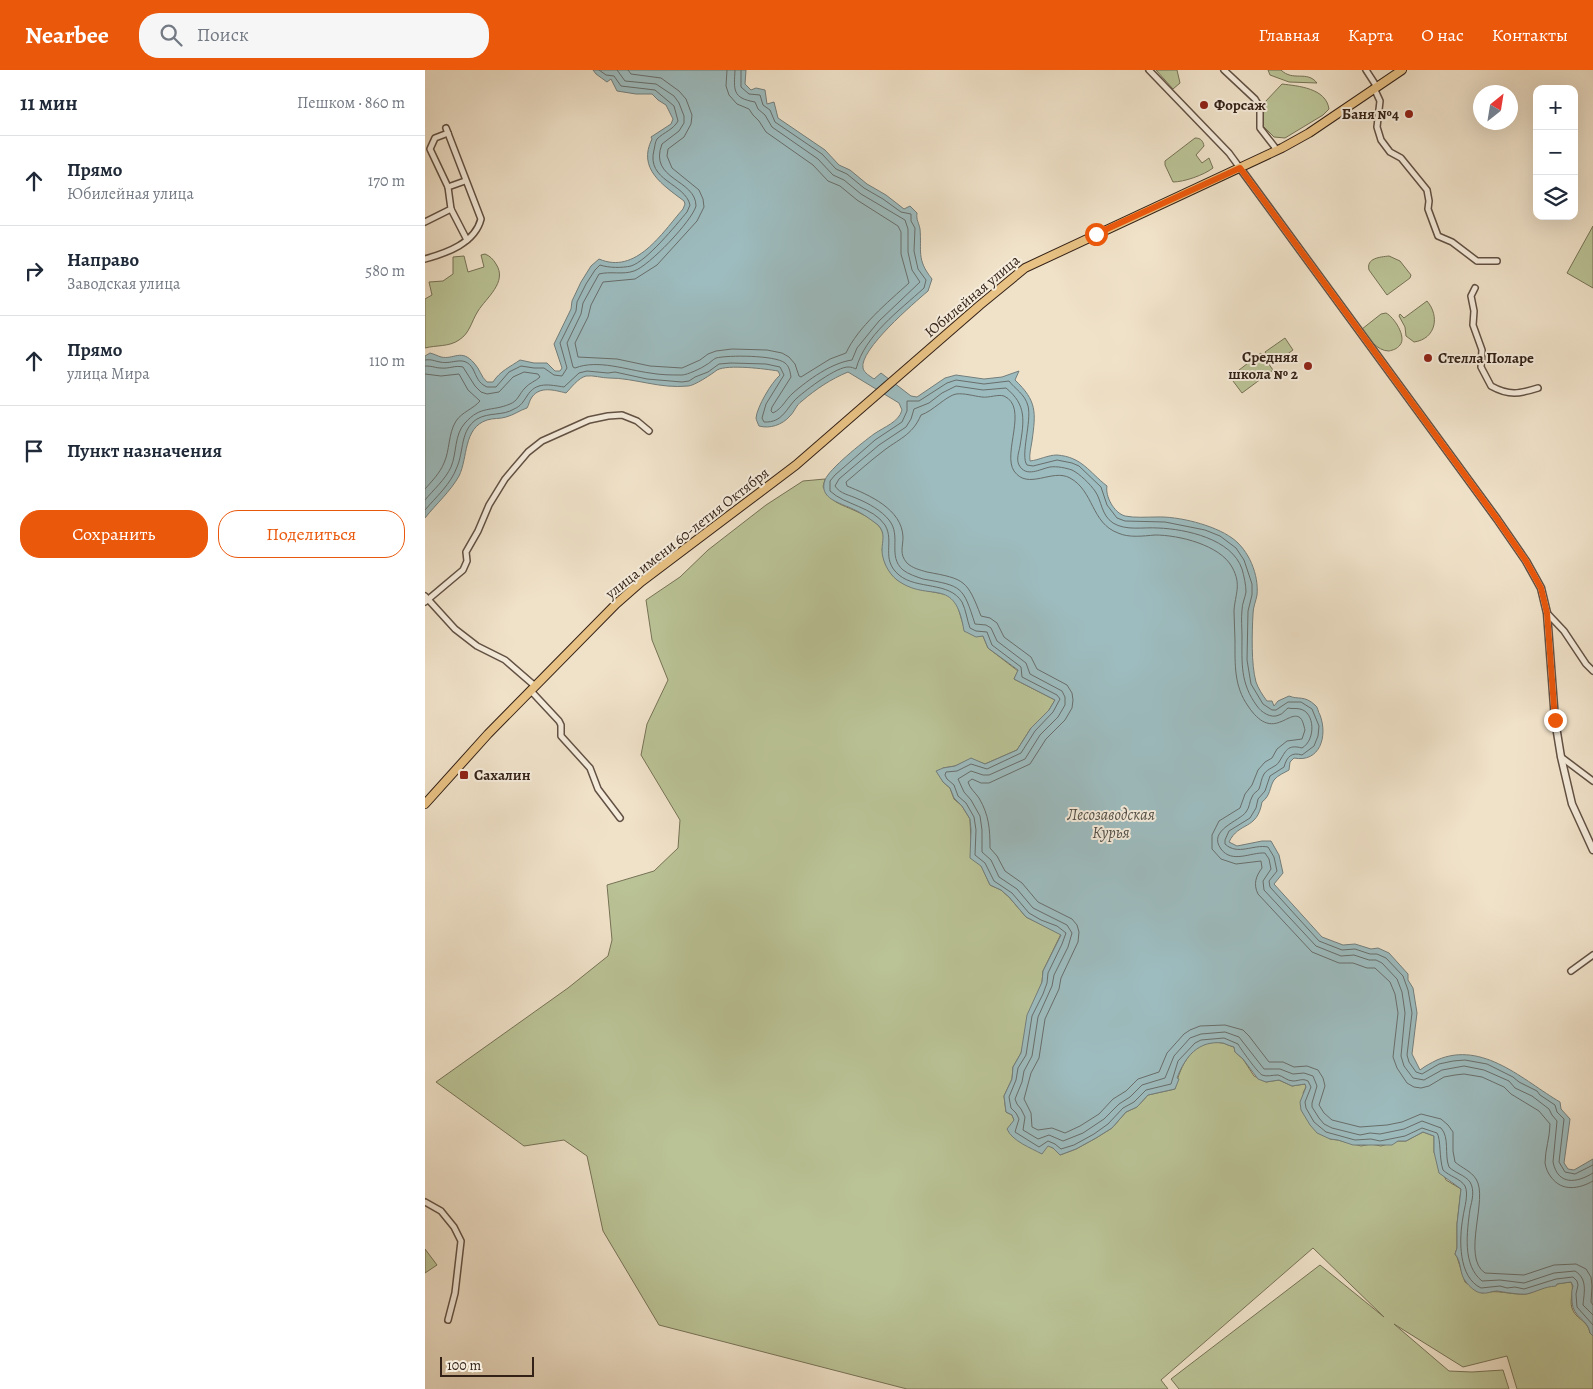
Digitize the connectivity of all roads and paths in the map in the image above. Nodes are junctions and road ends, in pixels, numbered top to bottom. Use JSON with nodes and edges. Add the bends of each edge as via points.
{"nodes":[{"id":1,"x":1149,"y":70,"type":"edge"},
{"id":2,"x":1224,"y":70,"type":"edge"},
{"id":3,"x":1366,"y":70,"type":"edge"},
{"id":4,"x":1402,"y":70,"type":"edge"},
{"id":5,"x":1375,"y":88,"type":"junction"},
{"id":6,"x":1277,"y":150,"type":"junction"},
{"id":7,"x":1240,"y":168,"type":"junction"},
{"id":8,"x":465,"y":181,"type":"junction"},
{"id":9,"x":448,"y":187,"type":"junction"},
{"id":10,"x":451,"y":209,"type":"junction"},
{"id":11,"x":425,"y":222,"type":"edge"},
{"id":12,"x":467,"y":240,"type":"junction"},
{"id":13,"x":425,"y":259,"type":"edge"},
{"id":14,"x":1497,"y":261,"type":"dead end"},
{"id":15,"x":1475,"y":288,"type":"dead end"},
{"id":16,"x":1538,"y":388,"type":"dead end"},
{"id":17,"x":870,"y":401,"type":"joint"},
{"id":18,"x":649,"y":431,"type":"dead end"},
{"id":19,"x":426,"y":599,"type":"edge"},
{"id":20,"x":1547,"y":613,"type":"junction"},
{"id":21,"x":1593,"y":671,"type":"edge"},
{"id":22,"x":533,"y":688,"type":"junction"},
{"id":23,"x":1561,"y":757,"type":"junction"},
{"id":24,"x":1593,"y":781,"type":"edge"},
{"id":25,"x":425,"y":804,"type":"edge"},
{"id":26,"x":620,"y":818,"type":"dead end"},
{"id":27,"x":1593,"y":850,"type":"edge"},
{"id":28,"x":1593,"y":954,"type":"edge"},
{"id":29,"x":1571,"y":971,"type":"dead end"},
{"id":30,"x":425,"y":1202,"type":"edge"},
{"id":31,"x":448,"y":1320,"type":"dead end"}],
"edges":[{"from":1,"to":7,"type":"street"},
{"from":2,"to":6,"type":"street","via":[[1255,99],[1260,107],[1260,128]]},
{"from":3,"to":5,"type":"street"},
{"from":4,"to":5,"type":"main road","name":"Юбилейная улица"},
{"from":5,"to":6,"type":"main road","name":"Юбилейная улица","via":[[1309,133]]},
{"from":5,"to":14,"type":"street","via":[[1380,101],[1377,127],[1381,140],[1390,152],[1401,158],[1427,190],[1428,209],[1438,236],[1452,242],[1477,261]]},
{"from":6,"to":7,"type":"main road","name":"Юбилейная улица"},
{"from":7,"to":17,"type":"main road","name":"Юбилейная улица","via":[[1025,268]]},
{"from":7,"to":20,"type":"street","via":[[1513,542],[1541,588]]},
{"from":8,"to":9,"type":"street"},
{"from":8,"to":9,"type":"street","via":[[447,130],[435,138],[430,149]]},
{"from":8,"to":12,"type":"street","via":[[481,219],[479,227]]},
{"from":9,"to":10,"type":"street"},
{"from":10,"to":11,"type":"street"},
{"from":10,"to":12,"type":"street"},
{"from":12,"to":13,"type":"street","via":[[445,254]]},
{"from":15,"to":16,"type":"street","via":[[1471,296],[1473,325],[1482,350],[1481,367],[1491,386],[1512,394]]},
{"from":17,"to":22,"type":"main road","name":"улица имени 60-летия Октября","via":[[796,466],[641,582]]},
{"from":18,"to":19,"type":"street","via":[[622,415],[608,416],[589,420],[542,440],[505,479],[489,505],[466,552],[463,570]]},
{"from":19,"to":22,"type":"street","via":[[455,629],[477,646],[505,660]]},
{"from":20,"to":21,"type":"street"},
{"from":20,"to":23,"type":"street"},
{"from":22,"to":25,"type":"main road","name":"улица имени 60-летия Октября"},
{"from":22,"to":26,"type":"street","via":[[559,721],[561,736],[590,768],[598,789]]},
{"from":23,"to":24,"type":"street"},
{"from":23,"to":27,"type":"street","via":[[1571,804]]},
{"from":28,"to":29,"type":"street"},
{"from":30,"to":31,"type":"street","via":[[441,1211],[455,1227],[461,1241],[455,1293]]}]}
